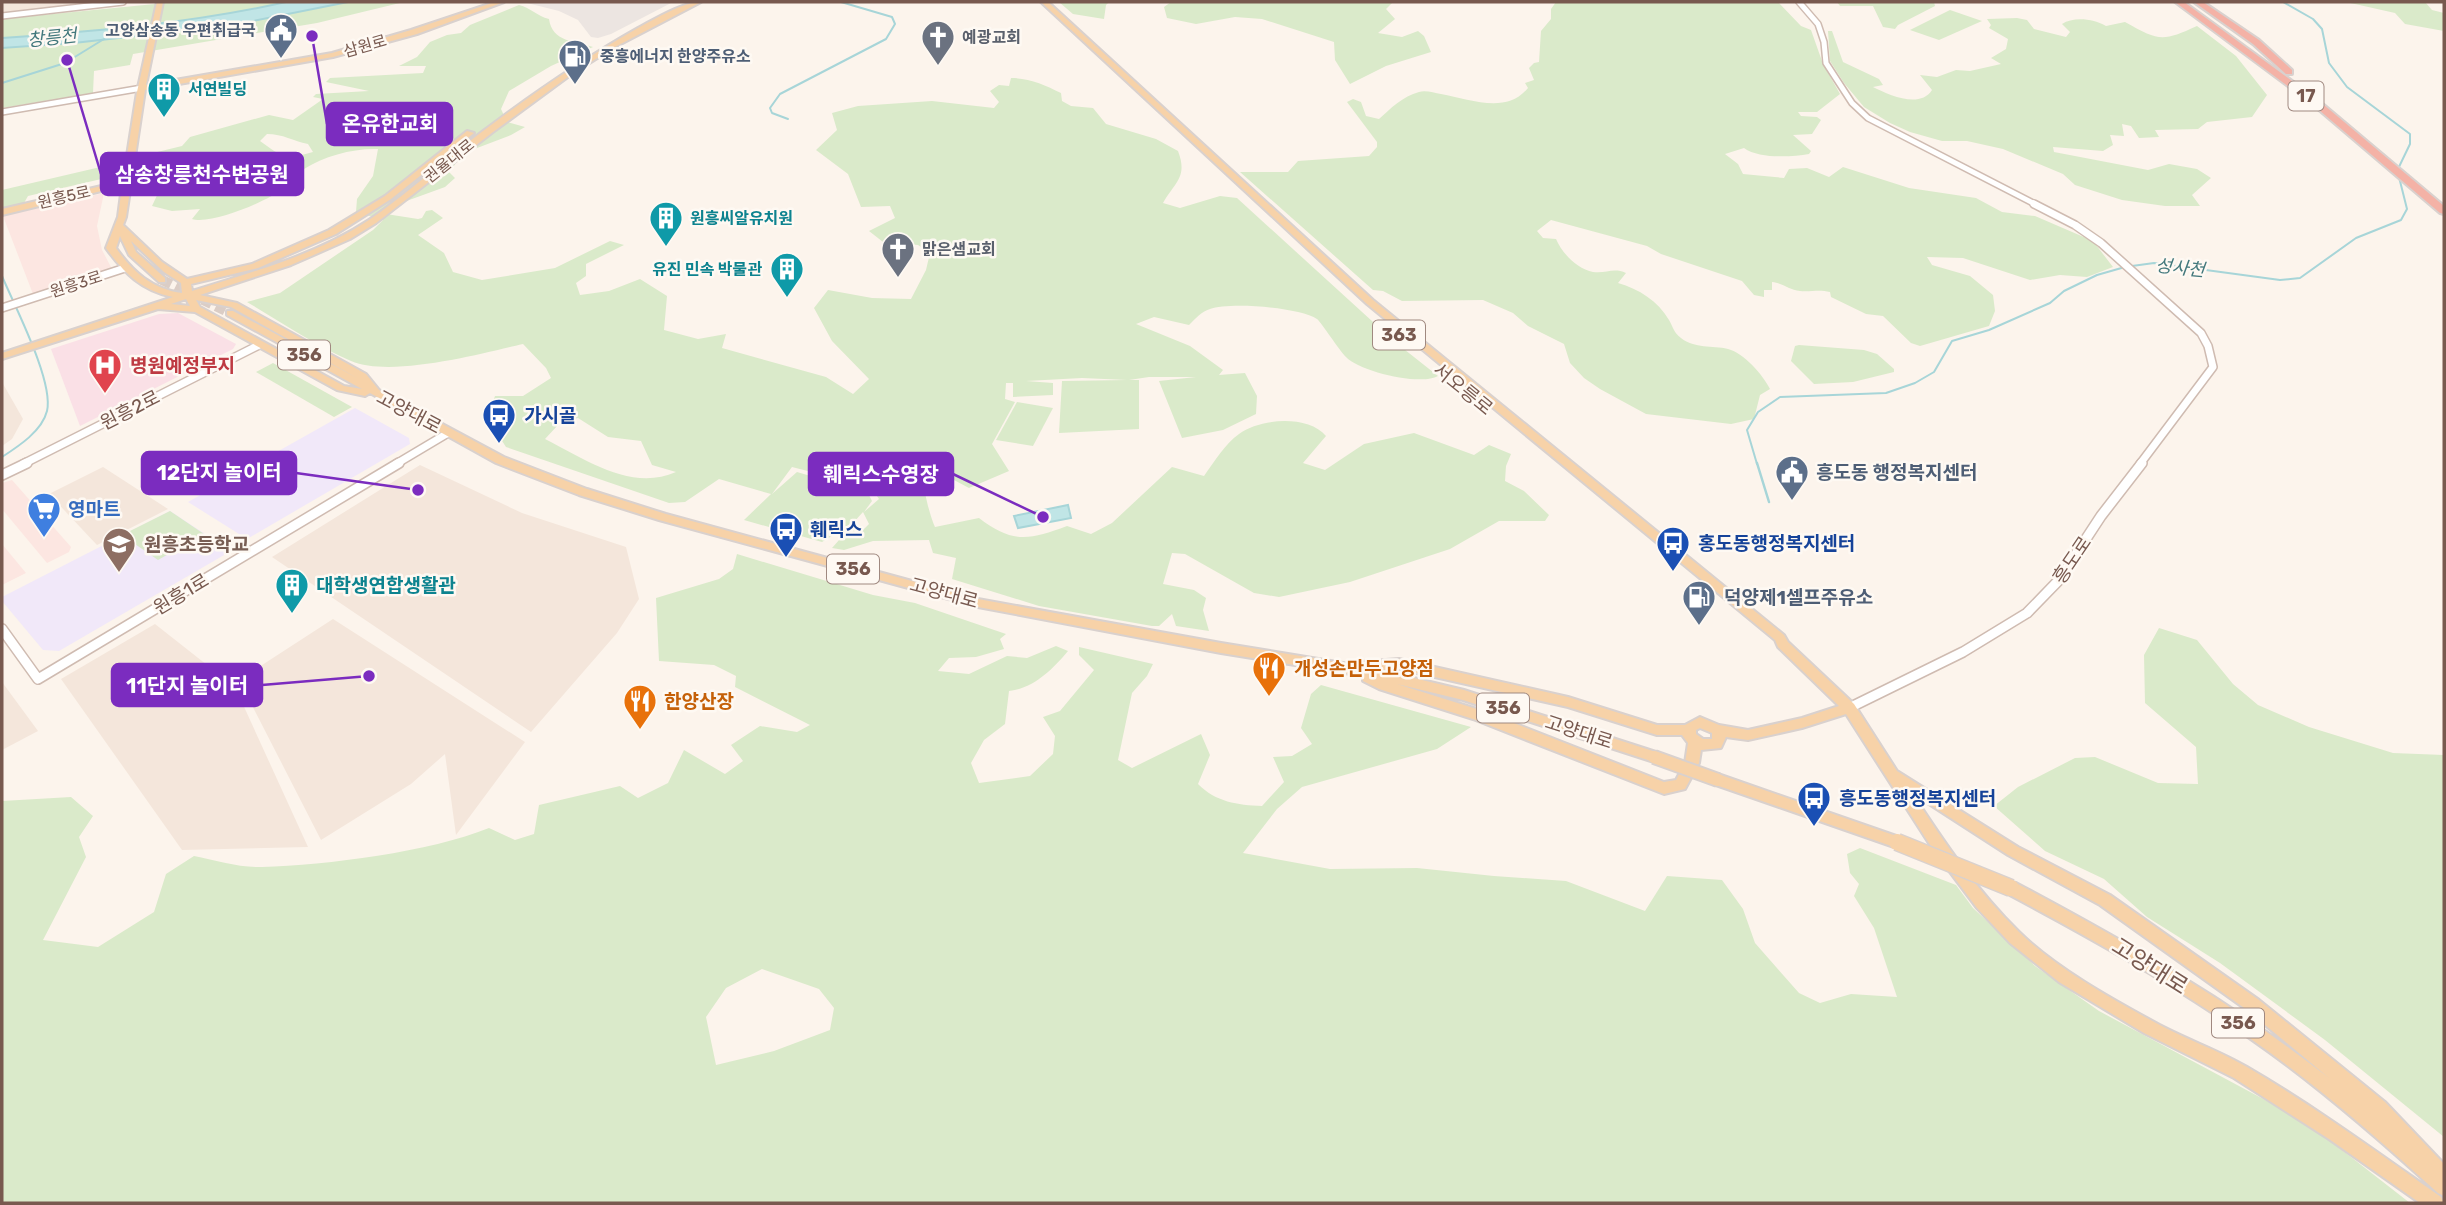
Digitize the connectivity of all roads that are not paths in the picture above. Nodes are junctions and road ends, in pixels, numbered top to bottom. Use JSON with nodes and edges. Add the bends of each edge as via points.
{"nodes":[{"id":1,"x":123,"y":2,"type":"edge"},
{"id":2,"x":160,"y":2,"type":"edge"},
{"id":3,"x":501,"y":2,"type":"edge"},
{"id":4,"x":687,"y":2,"type":"edge"},
{"id":5,"x":698,"y":2,"type":"edge"},
{"id":6,"x":710,"y":2,"type":"edge"},
{"id":7,"x":1037,"y":2,"type":"edge"},
{"id":8,"x":1044,"y":2,"type":"edge"},
{"id":9,"x":1799,"y":2,"type":"edge"},
{"id":10,"x":2198,"y":2,"type":"edge"},
{"id":11,"x":2185,"y":3,"type":"edge"},
{"id":12,"x":2208,"y":11,"type":"junction"},
{"id":13,"x":2,"y":16,"type":"edge"},
{"id":14,"x":655,"y":22,"type":"junction"},
{"id":15,"x":142,"y":88,"type":"junction"},
{"id":16,"x":2,"y":111,"type":"edge"},
{"id":17,"x":2384,"y":153,"type":"junction"},
{"id":18,"x":126,"y":183,"type":"junction"},
{"id":19,"x":2444,"y":200,"type":"edge"},
{"id":20,"x":2444,"y":211,"type":"edge"},
{"id":21,"x":2,"y":212,"type":"edge"},
{"id":22,"x":120,"y":227,"type":"junction"},
{"id":23,"x":125,"y":268,"type":"junction"},
{"id":24,"x":255,"y":270,"type":"junction"},
{"id":25,"x":172,"y":275,"type":"junction"},
{"id":26,"x":162,"y":280,"type":"tunnel mouth"},
{"id":27,"x":187,"y":282,"type":"junction"},
{"id":28,"x":149,"y":286,"type":"junction"},
{"id":29,"x":160,"y":292,"type":"junction"},
{"id":30,"x":187,"y":295,"type":"junction"},
{"id":31,"x":220,"y":299,"type":"junction"},
{"id":32,"x":154,"y":305,"type":"junction"},
{"id":33,"x":2,"y":308,"type":"edge"},
{"id":34,"x":197,"y":309,"type":"junction"},
{"id":35,"x":242,"y":309,"type":"junction"},
{"id":36,"x":230,"y":313,"type":"tunnel mouth"},
{"id":37,"x":217,"y":321,"type":"junction"},
{"id":38,"x":259,"y":345,"type":"junction"},
{"id":39,"x":6,"y":355,"type":"edge"},
{"id":40,"x":379,"y":396,"type":"junction"},
{"id":41,"x":448,"y":433,"type":"junction"},
{"id":42,"x":2,"y":475,"type":"edge"},
{"id":43,"x":2,"y":629,"type":"edge"},
{"id":44,"x":1782,"y":645,"type":"junction"},
{"id":45,"x":1349,"y":668,"type":"junction"},
{"id":46,"x":1849,"y":708,"type":"junction"},
{"id":47,"x":1717,"y":730,"type":"junction"},
{"id":48,"x":1692,"y":736,"type":"junction"},
{"id":49,"x":1892,"y":774,"type":"junction"},
{"id":50,"x":2444,"y":1176,"type":"edge"},
{"id":51,"x":2444,"y":1187,"type":"edge"},
{"id":52,"x":2435,"y":1203,"type":"edge"}],
"edges":[{"from":1,"to":13,"type":"street"},
{"from":2,"to":15,"type":"main road"},
{"from":3,"to":15,"type":"main road","name":"삼원로","via":[[333,55]]},
{"from":4,"to":24,"type":"main road","name":"권율대로","via":[[631,28],[537,86],[352,222]]},
{"from":5,"to":14,"type":"main road","name":"권율대로"},
{"from":6,"to":14,"type":"main road"},
{"from":7,"to":44,"type":"main road","name":"서오릉로","number":"363","via":[[1412,347],[1771,641]]},
{"from":8,"to":44,"type":"main road","name":"서오릉로","number":"363","via":[[1370,302],[1732,597],[1780,638]]},
{"from":9,"to":46,"type":"street","name":"흥도로","via":[[1818,24],[1826,63],[1868,118],[2075,225],[2201,332],[2213,367],[2099,518],[2057,586],[2001,630]]},
{"from":10,"to":12,"type":"highway"},
{"from":11,"to":12,"type":"highway","number":"17"},
{"from":11,"to":17,"type":"highway","number":"17"},
{"from":12,"to":17,"type":"highway","number":"17","via":[[2252,41]]},
{"from":14,"to":24,"type":"main road","name":"권율대로","via":[[536,94],[373,221],[318,251]]},
{"from":15,"to":16,"type":"street"},
{"from":15,"to":18,"type":"main road"},
{"from":17,"to":19,"type":"highway","number":"17"},
{"from":17,"to":20,"type":"highway","number":"17"},
{"from":18,"to":21,"type":"main road","name":"원흥5로"},
{"from":18,"to":22,"type":"main road"},
{"from":22,"to":23,"type":"main road","via":[[111,248]]},
{"from":22,"to":25,"type":"main road"},
{"from":22,"to":26,"type":"main road","via":[[132,253]]},
{"from":23,"to":28,"type":"main road"},
{"from":23,"to":33,"type":"street","name":"원흥3로"},
{"from":24,"to":27,"type":"main road"},
{"from":24,"to":30,"type":"main road","name":"권율대로"},
{"from":24,"to":31,"type":"main road"},
{"from":25,"to":27,"type":"main road"},
{"from":25,"to":28,"type":"main road","via":[[176,283],[163,288]]},
{"from":27,"to":30,"type":"main road"},
{"from":28,"to":29,"type":"main road"},
{"from":29,"to":30,"type":"main road"},
{"from":29,"to":32,"type":"main road"},
{"from":30,"to":31,"type":"main road"},
{"from":30,"to":32,"type":"main road","name":"권율대로"},
{"from":30,"to":34,"type":"main road"},
{"from":31,"to":35,"type":"main road"},
{"from":32,"to":34,"type":"main road"},
{"from":32,"to":39,"type":"main road","name":"권율대로"},
{"from":34,"to":37,"type":"main road"},
{"from":35,"to":37,"type":"main road","via":[[226,307],[215,313]]},
{"from":35,"to":40,"type":"main road","via":[[362,376]]},
{"from":36,"to":40,"type":"main road","name":"고양대로","number":"356"},
{"from":37,"to":38,"type":"main road"},
{"from":38,"to":40,"type":"main road","via":[[341,388]]},
{"from":38,"to":42,"type":"street","name":"원흥2로"},
{"from":40,"to":41,"type":"main road","name":"고양대로","number":"356"},
{"from":41,"to":43,"type":"street","name":"원흥1로","via":[[38,678]]},
{"from":41,"to":45,"type":"main road","name":"고양대로","number":"356","via":[[500,460],[583,492],[978,603]]},
{"from":44,"to":46,"type":"main road","name":"서오릉로","number":"363"},
{"from":45,"to":48,"type":"main road","via":[[1399,664]]},
{"from":45,"to":48,"type":"main road","via":[[1664,788],[1680,785],[1692,763]]},
{"from":45,"to":51,"type":"main road","name":"고양대로","number":"356","bridge":true,"via":[[1464,695],[1654,757],[1897,842],[2011,888],[2112,941],[2287,1055],[2369,1119]]},
{"from":46,"to":47,"type":"main road","name":"흥도로","via":[[1748,735]]},
{"from":46,"to":49,"type":"main road","name":"서오릉로","number":"363"},
{"from":47,"to":48,"type":"main road","name":"흥도로","via":[[1700,722],[1692,724]]},
{"from":47,"to":48,"type":"main road","via":[[1720,738],[1716,744],[1706,746]]},
{"from":49,"to":50,"type":"main road","via":[[2013,851],[2105,900],[2253,1005],[2379,1108]]},
{"from":49,"to":52,"type":"main road","name":"서오릉로","via":[[1937,844],[2015,938],[2065,977],[2150,1028],[2240,1072]]}]}
